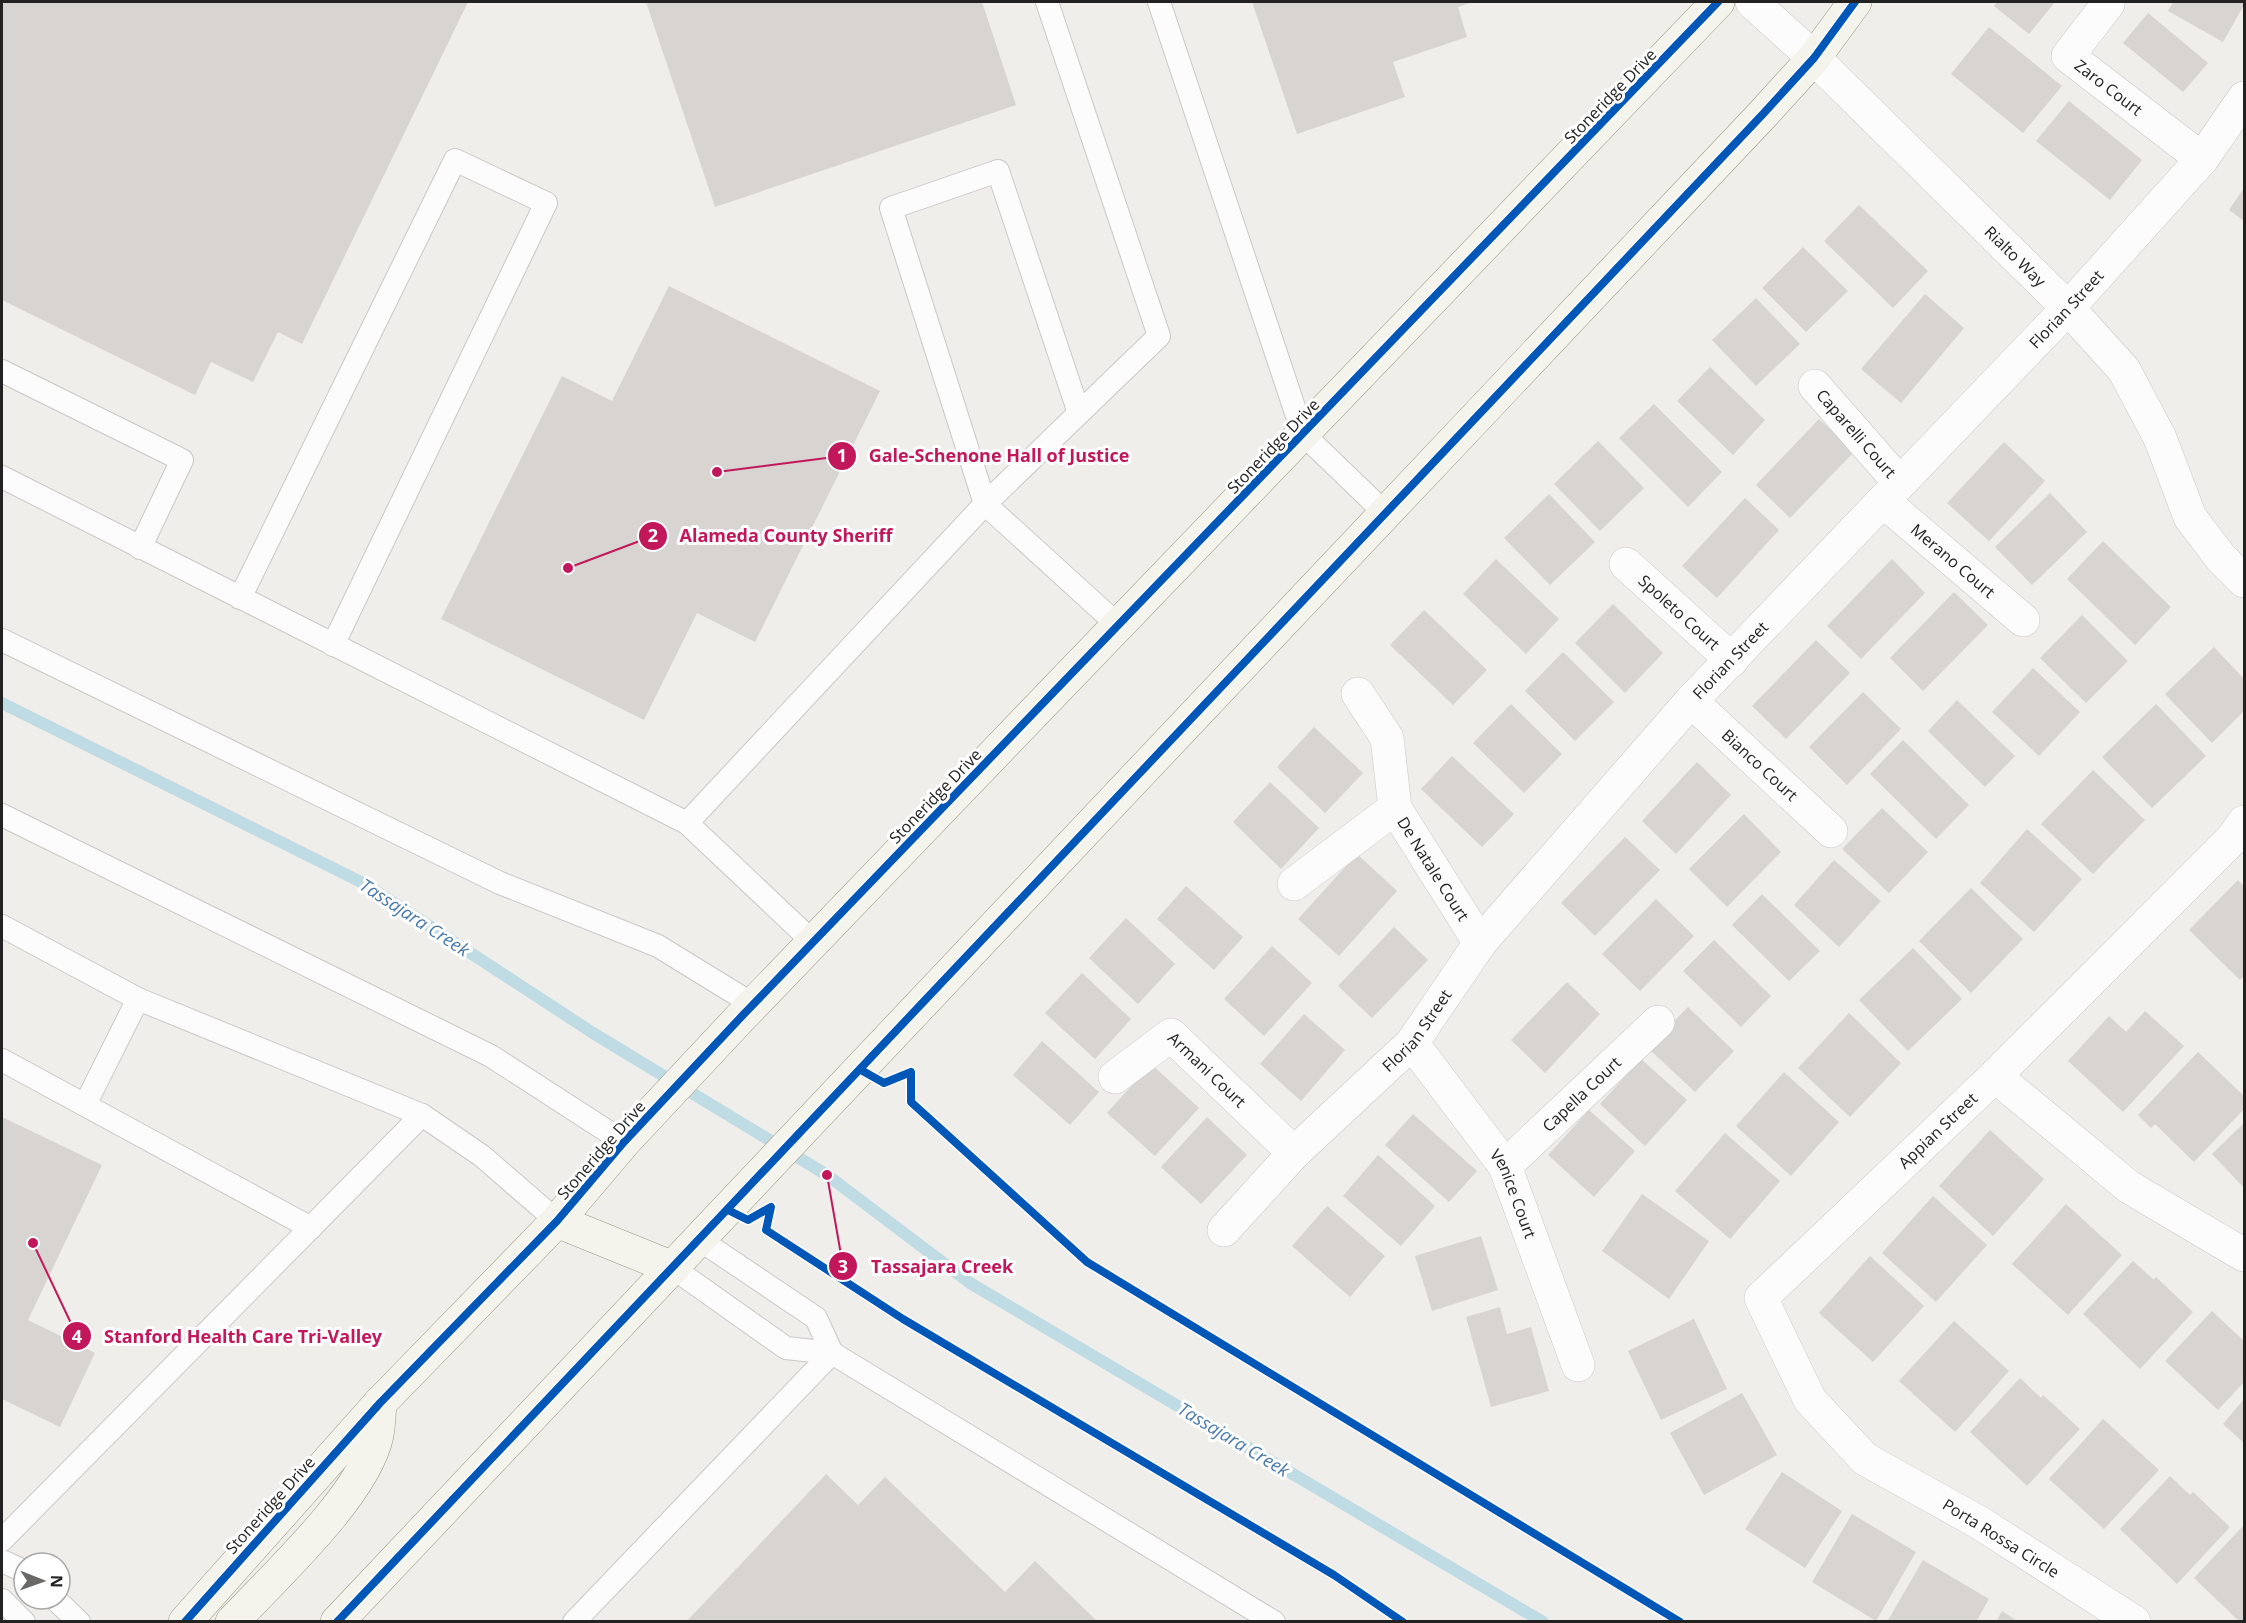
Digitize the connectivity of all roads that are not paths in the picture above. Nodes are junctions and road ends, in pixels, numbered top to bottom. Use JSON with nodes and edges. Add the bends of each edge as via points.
{"nodes":[{"id":1,"x":1047,"y":2,"type":"edge"},
{"id":2,"x":1159,"y":2,"type":"edge"},
{"id":3,"x":1718,"y":2,"type":"edge"},
{"id":4,"x":1752,"y":2,"type":"edge"},
{"id":5,"x":1854,"y":2,"type":"edge"},
{"id":6,"x":2108,"y":4,"type":"dead end"},
{"id":7,"x":1814,"y":58,"type":"junction"},
{"id":8,"x":2244,"y":98,"type":"edge"},
{"id":9,"x":2202,"y":159,"type":"junction"},
{"id":10,"x":2068,"y":308,"type":"junction"},
{"id":11,"x":2,"y":371,"type":"edge"},
{"id":12,"x":1815,"y":386,"type":"dead end"},
{"id":13,"x":1079,"y":414,"type":"junction"},
{"id":14,"x":1304,"y":434,"type":"junction"},
{"id":15,"x":2,"y":477,"type":"edge"},
{"id":16,"x":1891,"y":492,"type":"junction"},
{"id":17,"x":985,"y":504,"type":"junction"},
{"id":18,"x":1386,"y":514,"type":"junction"},
{"id":19,"x":140,"y":548,"type":"junction"},
{"id":20,"x":1626,"y":564,"type":"dead end"},
{"id":21,"x":2244,"y":581,"type":"edge"},
{"id":22,"x":240,"y":598,"type":"junction"},
{"id":23,"x":2023,"y":620,"type":"dead end"},
{"id":24,"x":1119,"y":626,"type":"junction"},
{"id":25,"x":2,"y":640,"type":"edge"},
{"id":26,"x":333,"y":645,"type":"junction"},
{"id":27,"x":1732,"y":660,"type":"junction"},
{"id":28,"x":1358,"y":694,"type":"dead end"},
{"id":29,"x":1691,"y":701,"type":"junction"},
{"id":30,"x":1395,"y":808,"type":"junction"},
{"id":31,"x":2,"y":814,"type":"edge"},
{"id":32,"x":687,"y":824,"type":"junction"},
{"id":33,"x":1831,"y":831,"type":"dead end"},
{"id":34,"x":2240,"y":837,"type":"edge"},
{"id":35,"x":1294,"y":884,"type":"dead end"},
{"id":36,"x":2,"y":926,"type":"edge"},
{"id":37,"x":813,"y":942,"type":"junction"},
{"id":38,"x":1480,"y":943,"type":"junction"},
{"id":39,"x":138,"y":999,"type":"junction"},
{"id":40,"x":748,"y":1010,"type":"junction"},
{"id":41,"x":1658,"y":1022,"type":"dead end"},
{"id":42,"x":1412,"y":1043,"type":"junction"},
{"id":43,"x":2,"y":1060,"type":"edge"},
{"id":44,"x":1995,"y":1076,"type":"junction"},
{"id":45,"x":1115,"y":1077,"type":"dead end"},
{"id":46,"x":85,"y":1105,"type":"junction"},
{"id":47,"x":422,"y":1115,"type":"junction"},
{"id":48,"x":627,"y":1139,"type":"junction"},
{"id":49,"x":1294,"y":1153,"type":"junction"},
{"id":50,"x":1504,"y":1166,"type":"junction"},
{"id":51,"x":557,"y":1221,"type":"junction"},
{"id":52,"x":311,"y":1228,"type":"junction"},
{"id":53,"x":1224,"y":1230,"type":"dead end"},
{"id":54,"x":700,"y":1240,"type":"junction"},
{"id":55,"x":2244,"y":1255,"type":"edge"},
{"id":56,"x":673,"y":1268,"type":"junction"},
{"id":57,"x":832,"y":1353,"type":"junction"},
{"id":58,"x":1578,"y":1365,"type":"dead end"},
{"id":59,"x":380,"y":1403,"type":"junction"},
{"id":60,"x":1865,"y":1459,"type":"joint"},
{"id":61,"x":2,"y":1540,"type":"edge"},
{"id":62,"x":2,"y":1600,"type":"edge"},
{"id":63,"x":68,"y":1611,"type":"edge"},
{"id":64,"x":24,"y":1622,"type":"edge"},
{"id":65,"x":79,"y":1622,"type":"edge"},
{"id":66,"x":185,"y":1622,"type":"edge"},
{"id":67,"x":232,"y":1622,"type":"edge"},
{"id":68,"x":337,"y":1622,"type":"edge"},
{"id":69,"x":574,"y":1622,"type":"edge"},
{"id":70,"x":1274,"y":1622,"type":"edge"},
{"id":71,"x":2134,"y":1622,"type":"edge"}],
"edges":[{"from":1,"to":13,"type":"lane","via":[[1159,336]]},
{"from":2,"to":14,"type":"lane"},
{"from":3,"to":14,"type":"main road","name":"Stoneridge Drive"},
{"from":4,"to":7,"type":"street","name":"Rialto Way"},
{"from":5,"to":7,"type":"main road"},
{"from":6,"to":9,"type":"street","name":"Zaro Court","via":[[2068,56]]},
{"from":7,"to":10,"type":"street","name":"Rialto Way"},
{"from":7,"to":18,"type":"main road"},
{"from":8,"to":9,"type":"street","name":"Florian Street"},
{"from":9,"to":10,"type":"street","name":"Florian Street"},
{"from":10,"to":16,"type":"street","name":"Florian Street"},
{"from":10,"to":21,"type":"street","name":"Rialto Way","via":[[2124,370],[2160,438],[2190,517]]},
{"from":11,"to":19,"type":"lane","via":[[182,460]]},
{"from":12,"to":16,"type":"street","name":"Caparelli Court"},
{"from":13,"to":17,"type":"lane"},
{"from":13,"to":17,"type":"lane","via":[[998,171],[891,208]]},
{"from":14,"to":18,"type":"lane"},
{"from":14,"to":24,"type":"main road","name":"Stoneridge Drive"},
{"from":15,"to":19,"type":"lane"},
{"from":16,"to":23,"type":"street","name":"Merano Court"},
{"from":16,"to":27,"type":"street","name":"Florian Street"},
{"from":17,"to":24,"type":"lane"},
{"from":17,"to":32,"type":"lane"},
{"from":18,"to":54,"type":"main road"},
{"from":19,"to":22,"type":"lane"},
{"from":20,"to":27,"type":"street","name":"Spoleto Court"},
{"from":22,"to":26,"type":"lane"},
{"from":22,"to":26,"type":"lane","via":[[455,160],[546,203]]},
{"from":24,"to":37,"type":"main road","name":"Stoneridge Drive"},
{"from":25,"to":40,"type":"lane","via":[[500,883],[658,946]]},
{"from":26,"to":32,"type":"lane"},
{"from":27,"to":29,"type":"street","name":"Florian Street"},
{"from":28,"to":30,"type":"street","name":"De Natale Court","via":[[1387,738]]},
{"from":29,"to":33,"type":"street","name":"Bianco Court"},
{"from":29,"to":38,"type":"street","name":"Florian Street"},
{"from":30,"to":35,"type":"street"},
{"from":30,"to":38,"type":"street","name":"De Natale Court"},
{"from":31,"to":48,"type":"lane","via":[[491,1056]]},
{"from":32,"to":37,"type":"lane"},
{"from":34,"to":44,"type":"street","name":"Appian Street"},
{"from":36,"to":39,"type":"lane"},
{"from":37,"to":40,"type":"main road","name":"Stoneridge Drive"},
{"from":38,"to":42,"type":"street","name":"Florian Street"},
{"from":39,"to":46,"type":"lane"},
{"from":39,"to":47,"type":"lane"},
{"from":40,"to":48,"type":"main road","name":"Stoneridge Drive"},
{"from":41,"to":50,"type":"street","name":"Capella Court"},
{"from":42,"to":49,"type":"street","name":"Florian Street"},
{"from":42,"to":50,"type":"street","name":"Venice Court"},
{"from":43,"to":46,"type":"lane"},
{"from":44,"to":55,"type":"street","via":[[2129,1187]]},
{"from":44,"to":60,"type":"street","name":"Appian Street","via":[[1761,1298],[1810,1400]]},
{"from":45,"to":49,"type":"street","name":"Armani Court","via":[[1172,1035]]},
{"from":46,"to":52,"type":"lane"},
{"from":47,"to":51,"type":"lane","via":[[482,1156]]},
{"from":47,"to":52,"type":"lane"},
{"from":48,"to":51,"type":"main road","name":"Stoneridge Drive"},
{"from":49,"to":53,"type":"street","name":"Florian Street"},
{"from":50,"to":58,"type":"street","name":"Venice Court"},
{"from":51,"to":56,"type":"main road"},
{"from":51,"to":59,"type":"main road","name":"Stoneridge Drive"},
{"from":52,"to":61,"type":"lane"},
{"from":54,"to":56,"type":"main road"},
{"from":54,"to":57,"type":"lane","via":[[816,1318]]},
{"from":56,"to":57,"type":"lane","via":[[786,1348]]},
{"from":56,"to":68,"type":"main road"},
{"from":57,"to":69,"type":"lane"},
{"from":57,"to":70,"type":"lane"},
{"from":59,"to":66,"type":"main road","name":"Stoneridge Drive"},
{"from":59,"to":67,"type":"main road","via":[[377,1436],[339,1507]]},
{"from":60,"to":71,"type":"street","name":"Porta Rossa Circle","via":[[1980,1523]]},
{"from":62,"to":64,"type":"lane"},
{"from":63,"to":65,"type":"lane"}]}
